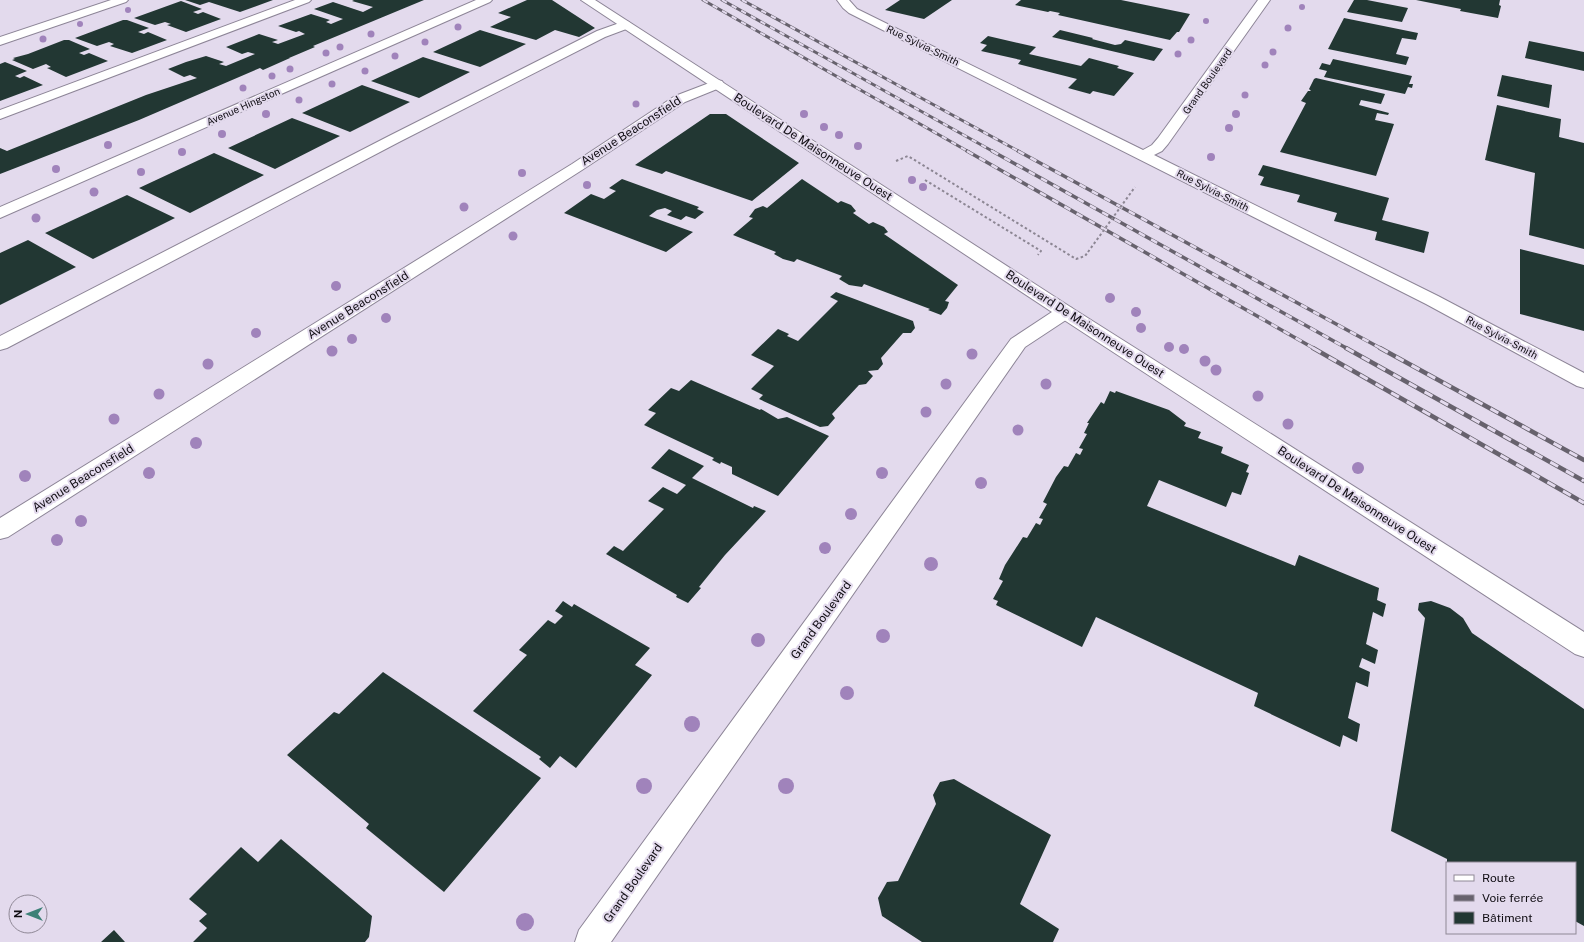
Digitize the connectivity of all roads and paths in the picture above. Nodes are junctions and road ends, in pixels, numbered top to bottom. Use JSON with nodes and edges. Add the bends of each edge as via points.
{"nodes":[{"id":1,"x":122,"y":0,"type":"edge"},
{"id":2,"x":305,"y":0,"type":"edge"},
{"id":3,"x":486,"y":0,"type":"edge"},
{"id":4,"x":587,"y":0,"type":"edge"},
{"id":5,"x":843,"y":0,"type":"edge"},
{"id":6,"x":1264,"y":0,"type":"edge"},
{"id":7,"x":626,"y":25,"type":"junction"},
{"id":8,"x":0,"y":41,"type":"edge"},
{"id":9,"x":717,"y":84,"type":"junction"},
{"id":10,"x":0,"y":115,"type":"edge"},
{"id":11,"x":1144,"y":155,"type":"junction"},
{"id":12,"x":901,"y":165,"type":"dead end"},
{"id":13,"x":921,"y":177,"type":"dead end"},
{"id":14,"x":1134,"y":187,"type":"dead end"},
{"id":15,"x":0,"y":213,"type":"edge"},
{"id":16,"x":1037,"y":256,"type":"dead end"},
{"id":17,"x":1065,"y":312,"type":"junction"},
{"id":18,"x":0,"y":344,"type":"edge"},
{"id":19,"x":1584,"y":381,"type":"edge"},
{"id":20,"x":0,"y":530,"type":"edge"},
{"id":21,"x":1584,"y":646,"type":"edge"},
{"id":22,"x":591,"y":942,"type":"edge"}],
"edges":[{"from":1,"to":8,"type":"street"},
{"from":2,"to":10,"type":"street"},
{"from":3,"to":15,"type":"street","name":"Avenue Hingston"},
{"from":4,"to":7,"type":"street","name":"Boulevard De Maisonneuve Ouest"},
{"from":5,"to":11,"type":"street","name":"Rue Sylvia-Smith","via":[[853,11]]},
{"from":6,"to":11,"type":"street","name":"Grand Boulevard","via":[[1163,141],[1157,148]]},
{"from":7,"to":9,"type":"street","name":"Boulevard De Maisonneuve Ouest"},
{"from":7,"to":18,"type":"street","via":[[601,34],[394,139]]},
{"from":9,"to":17,"type":"street","name":"Boulevard De Maisonneuve Ouest"},
{"from":9,"to":20,"type":"street","name":"Avenue Beaconsfield","via":[[680,99],[564,175]]},
{"from":11,"to":19,"type":"street","name":"Rue Sylvia-Smith","via":[[1432,300]]},
{"from":12,"to":14,"type":"path","bridge":true,"via":[[895,161],[908,156],[1076,260],[1085,256]]},
{"from":13,"to":16,"type":"path","via":[[1041,251]]},
{"from":17,"to":21,"type":"street","name":"Boulevard De Maisonneuve Ouest"},
{"from":17,"to":22,"type":"street","name":"Grand Boulevard","via":[[1018,343]]}]}
